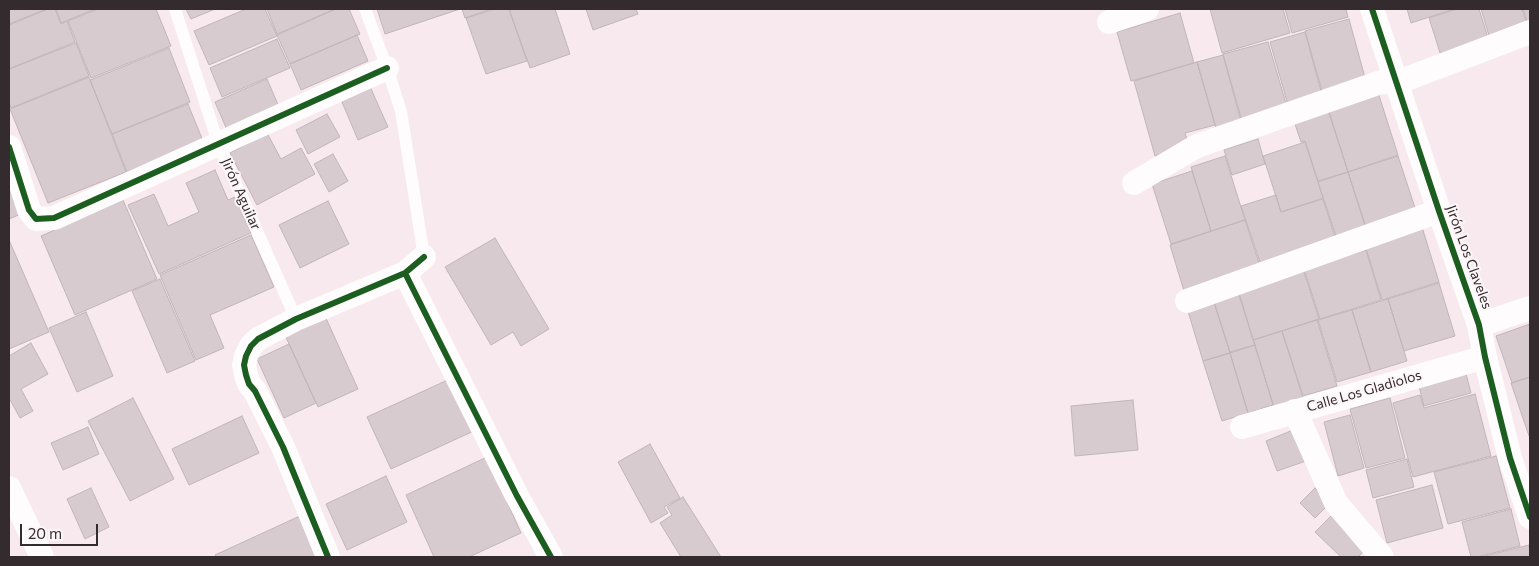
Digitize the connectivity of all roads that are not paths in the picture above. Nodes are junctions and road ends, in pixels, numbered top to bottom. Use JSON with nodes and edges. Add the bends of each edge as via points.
{"nodes":[{"id":1,"x":175,"y":9,"type":"edge"},
{"id":2,"x":365,"y":9,"type":"edge"},
{"id":3,"x":1146,"y":9,"type":"edge"},
{"id":4,"x":1372,"y":9,"type":"edge"},
{"id":5,"x":1109,"y":22,"type":"dead end"},
{"id":6,"x":1530,"y":32,"type":"edge"},
{"id":7,"x":387,"y":68,"type":"junction"},
{"id":8,"x":1396,"y":83,"type":"junction"},
{"id":9,"x":218,"y":143,"type":"junction"},
{"id":10,"x":9,"y":147,"type":"edge"},
{"id":11,"x":1134,"y":183,"type":"dead end"},
{"id":12,"x":1439,"y":211,"type":"junction"},
{"id":13,"x":424,"y":257,"type":"joint"},
{"id":14,"x":405,"y":273,"type":"junction"},
{"id":15,"x":1187,"y":301,"type":"dead end"},
{"id":16,"x":1530,"y":308,"type":"edge"},
{"id":17,"x":296,"y":319,"type":"junction"},
{"id":18,"x":1480,"y":325,"type":"junction"},
{"id":19,"x":1485,"y":357,"type":"junction"},
{"id":20,"x":1295,"y":411,"type":"junction"},
{"id":21,"x":1242,"y":427,"type":"dead end"},
{"id":22,"x":1520,"y":455,"type":"edge"},
{"id":23,"x":9,"y":488,"type":"edge"},
{"id":24,"x":1530,"y":517,"type":"edge"},
{"id":25,"x":42,"y":557,"type":"edge"},
{"id":26,"x":328,"y":557,"type":"edge"},
{"id":27,"x":551,"y":557,"type":"edge"},
{"id":28,"x":1382,"y":557,"type":"edge"}],
"edges":[{"from":1,"to":9,"type":"lane","name":"Jirón Aguilar"},
{"from":2,"to":7,"type":"lane"},
{"from":3,"to":5,"type":"street"},
{"from":4,"to":8,"type":"street","name":"Jirón Los Claveles"},
{"from":6,"to":8,"type":"street"},
{"from":7,"to":9,"type":"street"},
{"from":7,"to":13,"type":"lane","via":[[401,111]]},
{"from":8,"to":11,"type":"street","via":[[1381,82],[1197,146]]},
{"from":8,"to":12,"type":"street","name":"Jirón Los Claveles"},
{"from":9,"to":10,"type":"street","via":[[54,218],[36,220],[29,210]]},
{"from":9,"to":17,"type":"lane","name":"Jirón Aguilar"},
{"from":12,"to":15,"type":"street"},
{"from":12,"to":18,"type":"street","name":"Jirón Los Claveles"},
{"from":13,"to":14,"type":"street"},
{"from":14,"to":17,"type":"street"},
{"from":14,"to":27,"type":"street"},
{"from":16,"to":18,"type":"street"},
{"from":17,"to":26,"type":"street","via":[[258,339],[251,346],[244,365],[283,447]]},
{"from":18,"to":19,"type":"street","name":"Jirón Los Claveles"},
{"from":19,"to":20,"type":"street","name":"Calle Los Gladiolos"},
{"from":19,"to":22,"type":"street","name":"Jirón Los Claveles"},
{"from":20,"to":21,"type":"street","name":"Calle Los Gladiolos"},
{"from":20,"to":28,"type":"street","via":[[1336,503]]},
{"from":22,"to":24,"type":"street","name":"Jirón Los Claveles"},
{"from":23,"to":25,"type":"street"}]}
